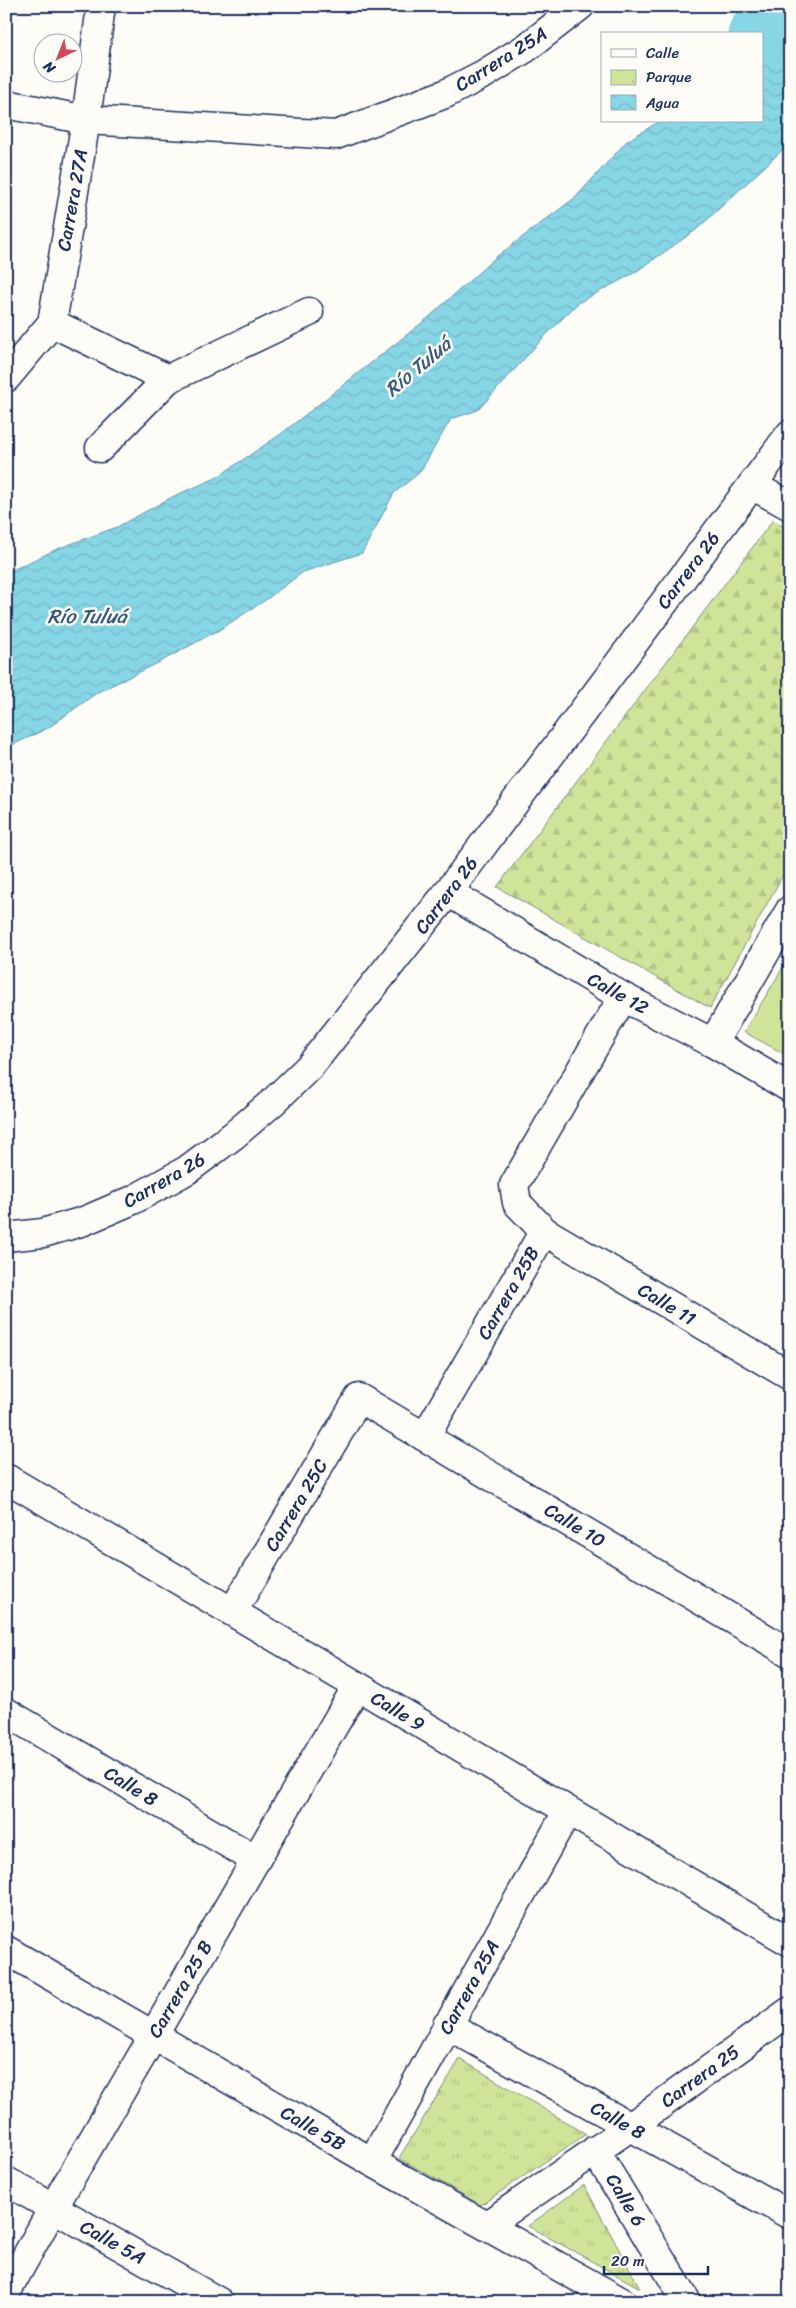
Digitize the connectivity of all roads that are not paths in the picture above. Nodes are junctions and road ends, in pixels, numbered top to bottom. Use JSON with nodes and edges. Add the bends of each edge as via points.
{"nodes":[{"id":1,"x":100,"y":6,"type":"edge"},
{"id":2,"x":580,"y":6,"type":"edge"},
{"id":3,"x":6,"y":104,"type":"edge"},
{"id":4,"x":86,"y":120,"type":"junction"},
{"id":5,"x":309,"y":312,"type":"dead end"},
{"id":6,"x":52,"y":323,"type":"junction"},
{"id":7,"x":6,"y":378,"type":"edge"},
{"id":8,"x":168,"y":379,"type":"junction"},
{"id":9,"x":790,"y":434,"type":"edge"},
{"id":10,"x":100,"y":448,"type":"dead end"},
{"id":11,"x":752,"y":485,"type":"junction"},
{"id":12,"x":790,"y":506,"type":"edge"},
{"id":13,"x":448,"y":892,"type":"junction"},
{"id":14,"x":790,"y":910,"type":"edge"},
{"id":15,"x":623,"y":997,"type":"junction"},
{"id":16,"x":713,"y":1043,"type":"junction"},
{"id":17,"x":790,"y":1088,"type":"edge"},
{"id":18,"x":544,"y":1232,"type":"junction"},
{"id":19,"x":6,"y":1237,"type":"edge"},
{"id":20,"x":790,"y":1376,"type":"edge"},
{"id":21,"x":359,"y":1398,"type":"joint"},
{"id":22,"x":425,"y":1437,"type":"junction"},
{"id":23,"x":6,"y":1478,"type":"edge"},
{"id":24,"x":233,"y":1611,"type":"junction"},
{"id":25,"x":790,"y":1653,"type":"edge"},
{"id":26,"x":356,"y":1686,"type":"junction"},
{"id":27,"x":6,"y":1712,"type":"edge"},
{"id":28,"x":568,"y":1812,"type":"junction"},
{"id":29,"x":256,"y":1860,"type":"junction"},
{"id":30,"x":790,"y":1942,"type":"edge"},
{"id":31,"x":6,"y":1950,"type":"edge"},
{"id":32,"x":790,"y":2011,"type":"edge"},
{"id":33,"x":448,"y":2025,"type":"junction"},
{"id":34,"x":152,"y":2036,"type":"junction"},
{"id":35,"x":630,"y":2127,"type":"junction"},
{"id":36,"x":595,"y":2150,"type":"junction"},
{"id":37,"x":372,"y":2162,"type":"junction"},
{"id":38,"x":6,"y":2181,"type":"edge"},
{"id":39,"x":53,"y":2208,"type":"junction"},
{"id":40,"x":790,"y":2215,"type":"edge"},
{"id":41,"x":487,"y":2225,"type":"junction"},
{"id":42,"x":6,"y":2293,"type":"edge"},
{"id":43,"x":219,"y":2302,"type":"edge"},
{"id":44,"x":622,"y":2302,"type":"edge"},
{"id":45,"x":687,"y":2302,"type":"edge"}],
"edges":[{"from":1,"to":4,"type":"street","name":"Carrera 27A"},
{"from":2,"to":4,"type":"street","name":"Carrera 25A","via":[[526,48],[484,74],[445,94],[336,135]]},
{"from":3,"to":4,"type":"street","name":"Carrera 25A"},
{"from":4,"to":6,"type":"street","name":"Carrera 27A"},
{"from":5,"to":8,"type":"street"},
{"from":6,"to":7,"type":"street"},
{"from":6,"to":8,"type":"street"},
{"from":8,"to":10,"type":"street"},
{"from":9,"to":11,"type":"street","name":"Carrera 26"},
{"from":11,"to":12,"type":"street"},
{"from":11,"to":13,"type":"street","name":"Carrera 26"},
{"from":13,"to":15,"type":"street","name":"Calle 12"},
{"from":13,"to":19,"type":"street","name":"Carrera 26","via":[[310,1066],[234,1135],[187,1170],[133,1200],[84,1221],[43,1233]]},
{"from":14,"to":16,"type":"street"},
{"from":15,"to":16,"type":"street","name":"Calle 12"},
{"from":15,"to":18,"type":"street","name":"Carrera 25B","via":[[514,1185],[517,1203]]},
{"from":16,"to":17,"type":"street","name":"Calle 12"},
{"from":18,"to":20,"type":"street","name":"Calle 11"},
{"from":18,"to":22,"type":"street","name":"Carrera 25B"},
{"from":21,"to":22,"type":"street","name":"Calle 10"},
{"from":21,"to":24,"type":"street","name":"Carrera 25C"},
{"from":22,"to":25,"type":"street","name":"Calle 10"},
{"from":23,"to":24,"type":"street","name":"Calle 9"},
{"from":24,"to":26,"type":"street","name":"Calle 9"},
{"from":26,"to":28,"type":"street","name":"Calle 9"},
{"from":26,"to":29,"type":"street","name":"Carrera 25 B"},
{"from":27,"to":29,"type":"street","name":"Calle 8"},
{"from":28,"to":30,"type":"street","name":"Calle 9"},
{"from":28,"to":33,"type":"street","name":"Carrera 25A"},
{"from":29,"to":34,"type":"street","name":"Carrera 25 B"},
{"from":31,"to":34,"type":"street","name":"Calle 5B"},
{"from":32,"to":35,"type":"street","name":"Carrera 25"},
{"from":33,"to":35,"type":"street","name":"Calle 8"},
{"from":33,"to":37,"type":"street","name":"Carrera 25A"},
{"from":34,"to":37,"type":"street","name":"Calle 5B"},
{"from":34,"to":39,"type":"street","name":"Carrera 25 B"},
{"from":35,"to":36,"type":"street","name":"Carrera 25"},
{"from":35,"to":40,"type":"street","name":"Calle 8"},
{"from":36,"to":41,"type":"street","name":"Carrera 25"},
{"from":36,"to":45,"type":"street","name":"Calle 6"},
{"from":37,"to":41,"type":"street","name":"Calle 5B"},
{"from":38,"to":39,"type":"street","name":"Calle 5A"},
{"from":39,"to":42,"type":"street","name":"Carrera 25 B"},
{"from":39,"to":43,"type":"street","name":"Calle 5A"},
{"from":41,"to":44,"type":"street","name":"Calle 5B"}]}
